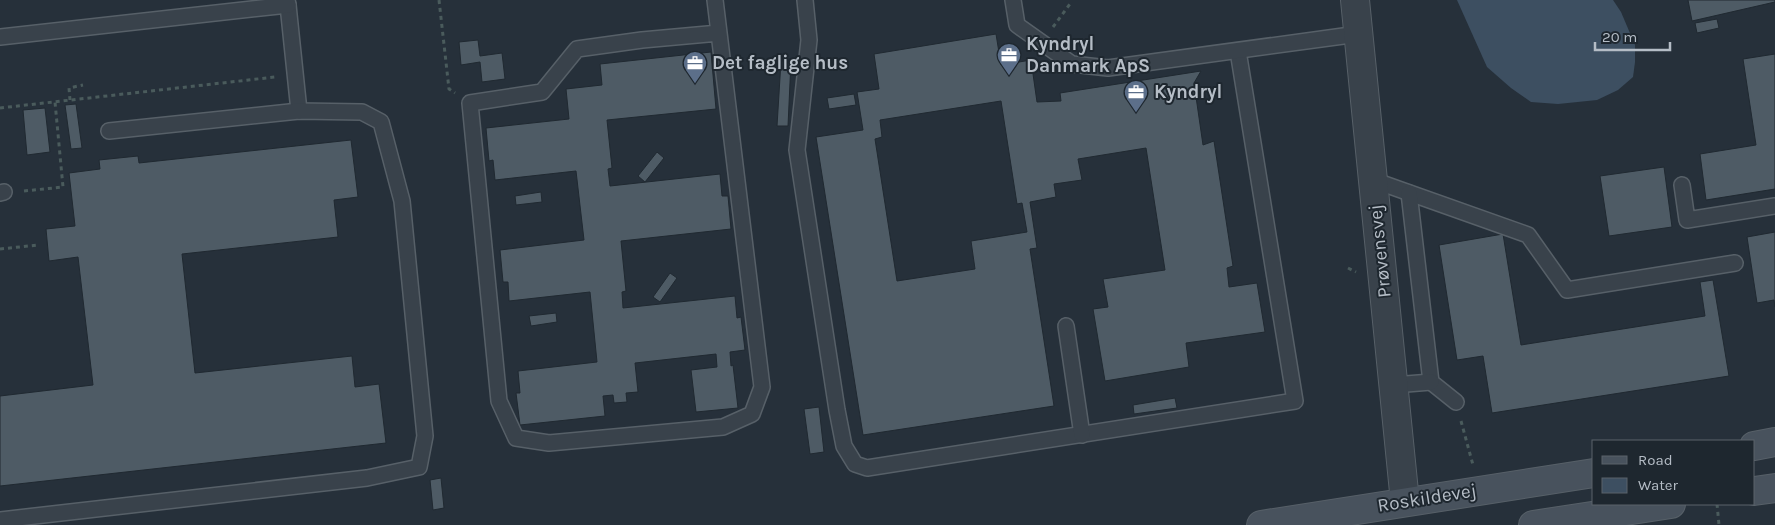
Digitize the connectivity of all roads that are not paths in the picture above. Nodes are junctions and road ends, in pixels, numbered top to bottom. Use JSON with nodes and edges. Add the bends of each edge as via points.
{"nodes":[{"id":1,"x":715,"y":0,"type":"edge"},
{"id":2,"x":806,"y":0,"type":"edge"},
{"id":3,"x":1013,"y":0,"type":"edge"},
{"id":4,"x":1355,"y":0,"type":"edge"},
{"id":5,"x":287,"y":2,"type":"edge"},
{"id":6,"x":719,"y":33,"type":"junction"},
{"id":7,"x":1358,"y":34,"type":"junction"},
{"id":8,"x":0,"y":37,"type":"edge"},
{"id":9,"x":1238,"y":51,"type":"junction"},
{"id":10,"x":299,"y":111,"type":"junction"},
{"id":11,"x":109,"y":131,"type":"dead end"},
{"id":12,"x":1373,"y":180,"type":"junction"},
{"id":13,"x":1682,"y":185,"type":"dead end"},
{"id":14,"x":1409,"y":193,"type":"junction"},
{"id":15,"x":1775,"y":206,"type":"edge"},
{"id":16,"x":1736,"y":264,"type":"dead end"},
{"id":17,"x":1066,"y":326,"type":"dead end"},
{"id":18,"x":1431,"y":382,"type":"junction"},
{"id":19,"x":1394,"y":385,"type":"junction"},
{"id":20,"x":1456,"y":402,"type":"road end"},
{"id":21,"x":1082,"y":435,"type":"junction"},
{"id":22,"x":1775,"y":442,"type":"edge"},
{"id":23,"x":1755,"y":446,"type":"edge"},
{"id":24,"x":1592,"y":473,"type":"edge"},
{"id":25,"x":1775,"y":488,"type":"edge"},
{"id":26,"x":1755,"y":491,"type":"edge"},
{"id":27,"x":1405,"y":502,"type":"junction"},
{"id":28,"x":1664,"y":505,"type":"edge"},
{"id":29,"x":0,"y":520,"type":"edge"},
{"id":30,"x":1261,"y":525,"type":"edge"},
{"id":31,"x":1533,"y":525,"type":"edge"}],
"edges":[{"from":1,"to":6,"type":"lane"},
{"from":2,"to":21,"type":"lane","via":[[809,40],[797,150],[836,410],[844,446],[855,464],[867,468]]},
{"from":3,"to":9,"type":"lane","via":[[1017,25],[1072,64],[1108,68]]},
{"from":4,"to":7,"type":"street","name":"Prøvensvej"},
{"from":5,"to":8,"type":"lane"},
{"from":5,"to":10,"type":"lane"},
{"from":6,"to":6,"type":"lane","via":[[762,387],[752,414],[723,427],[549,443],[516,438],[499,401],[470,103],[542,92],[577,49]]},
{"from":7,"to":9,"type":"lane"},
{"from":7,"to":12,"type":"street","name":"Prøvensvej"},
{"from":9,"to":21,"type":"lane","via":[[1295,401]]},
{"from":10,"to":11,"type":"lane"},
{"from":10,"to":29,"type":"lane","via":[[362,112],[381,122],[402,201],[425,436],[419,468],[367,478]]},
{"from":12,"to":14,"type":"lane"},
{"from":12,"to":19,"type":"street","name":"Prøvensvej"},
{"from":13,"to":15,"type":"lane","via":[[1688,220]]},
{"from":14,"to":16,"type":"lane","via":[[1528,235],[1567,290]]},
{"from":14,"to":18,"type":"lane"},
{"from":17,"to":21,"type":"lane"},
{"from":18,"to":19,"type":"lane"},
{"from":18,"to":20,"type":"lane"},
{"from":19,"to":27,"type":"street","name":"Prøvensvej"},
{"from":22,"to":23,"type":"main road"},
{"from":24,"to":27,"type":"main road","name":"Roskildevej"},
{"from":25,"to":26,"type":"main road"},
{"from":27,"to":30,"type":"main road","name":"Roskildevej"},
{"from":28,"to":31,"type":"main road"}]}
